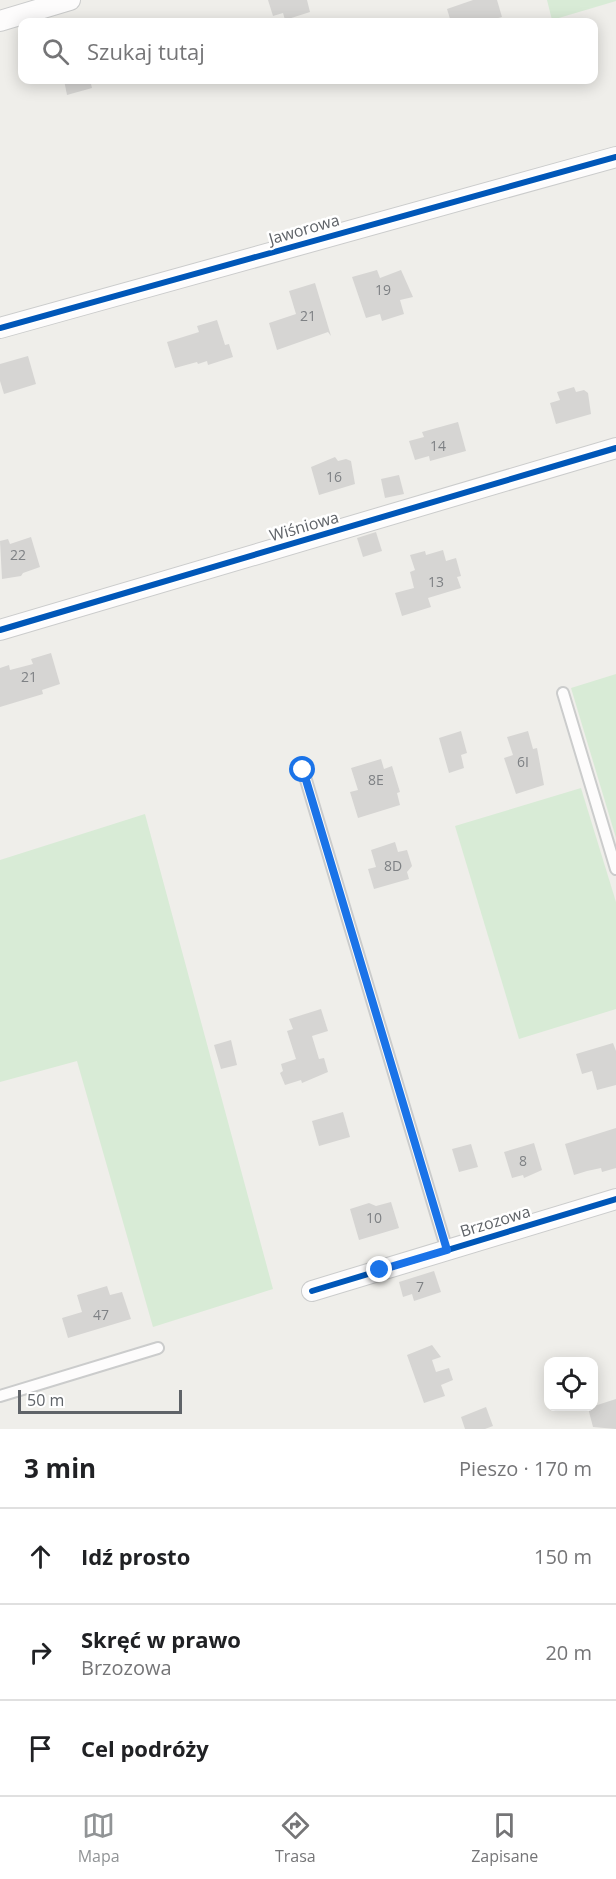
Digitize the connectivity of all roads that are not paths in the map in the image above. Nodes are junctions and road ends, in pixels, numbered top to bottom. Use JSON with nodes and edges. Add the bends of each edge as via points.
{"nodes":[{"id":1,"x":70,"y":0,"type":"edge"},
{"id":2,"x":0,"y":21,"type":"edge"},
{"id":3,"x":616,"y":157,"type":"edge"},
{"id":4,"x":0,"y":328,"type":"edge"},
{"id":5,"x":616,"y":448,"type":"edge"},
{"id":6,"x":0,"y":630,"type":"edge"},
{"id":7,"x":563,"y":693,"type":"dead end"},
{"id":8,"x":303,"y":770,"type":"dead end"},
{"id":9,"x":616,"y":869,"type":"edge"},
{"id":10,"x":616,"y":1198,"type":"edge"},
{"id":11,"x":447,"y":1250,"type":"junction"},
{"id":12,"x":312,"y":1291,"type":"dead end"},
{"id":13,"x":158,"y":1348,"type":"dead end"},
{"id":14,"x":0,"y":1396,"type":"edge"}],
"edges":[{"from":1,"to":2,"type":"street"},
{"from":3,"to":4,"type":"street","name":"Jaworowa"},
{"from":5,"to":6,"type":"street","name":"Wiśniowa"},
{"from":7,"to":9,"type":"lane"},
{"from":8,"to":11,"type":"lane"},
{"from":10,"to":11,"type":"street","name":"Brzozowa"},
{"from":11,"to":12,"type":"street","name":"Brzozowa"},
{"from":13,"to":14,"type":"lane"}]}
